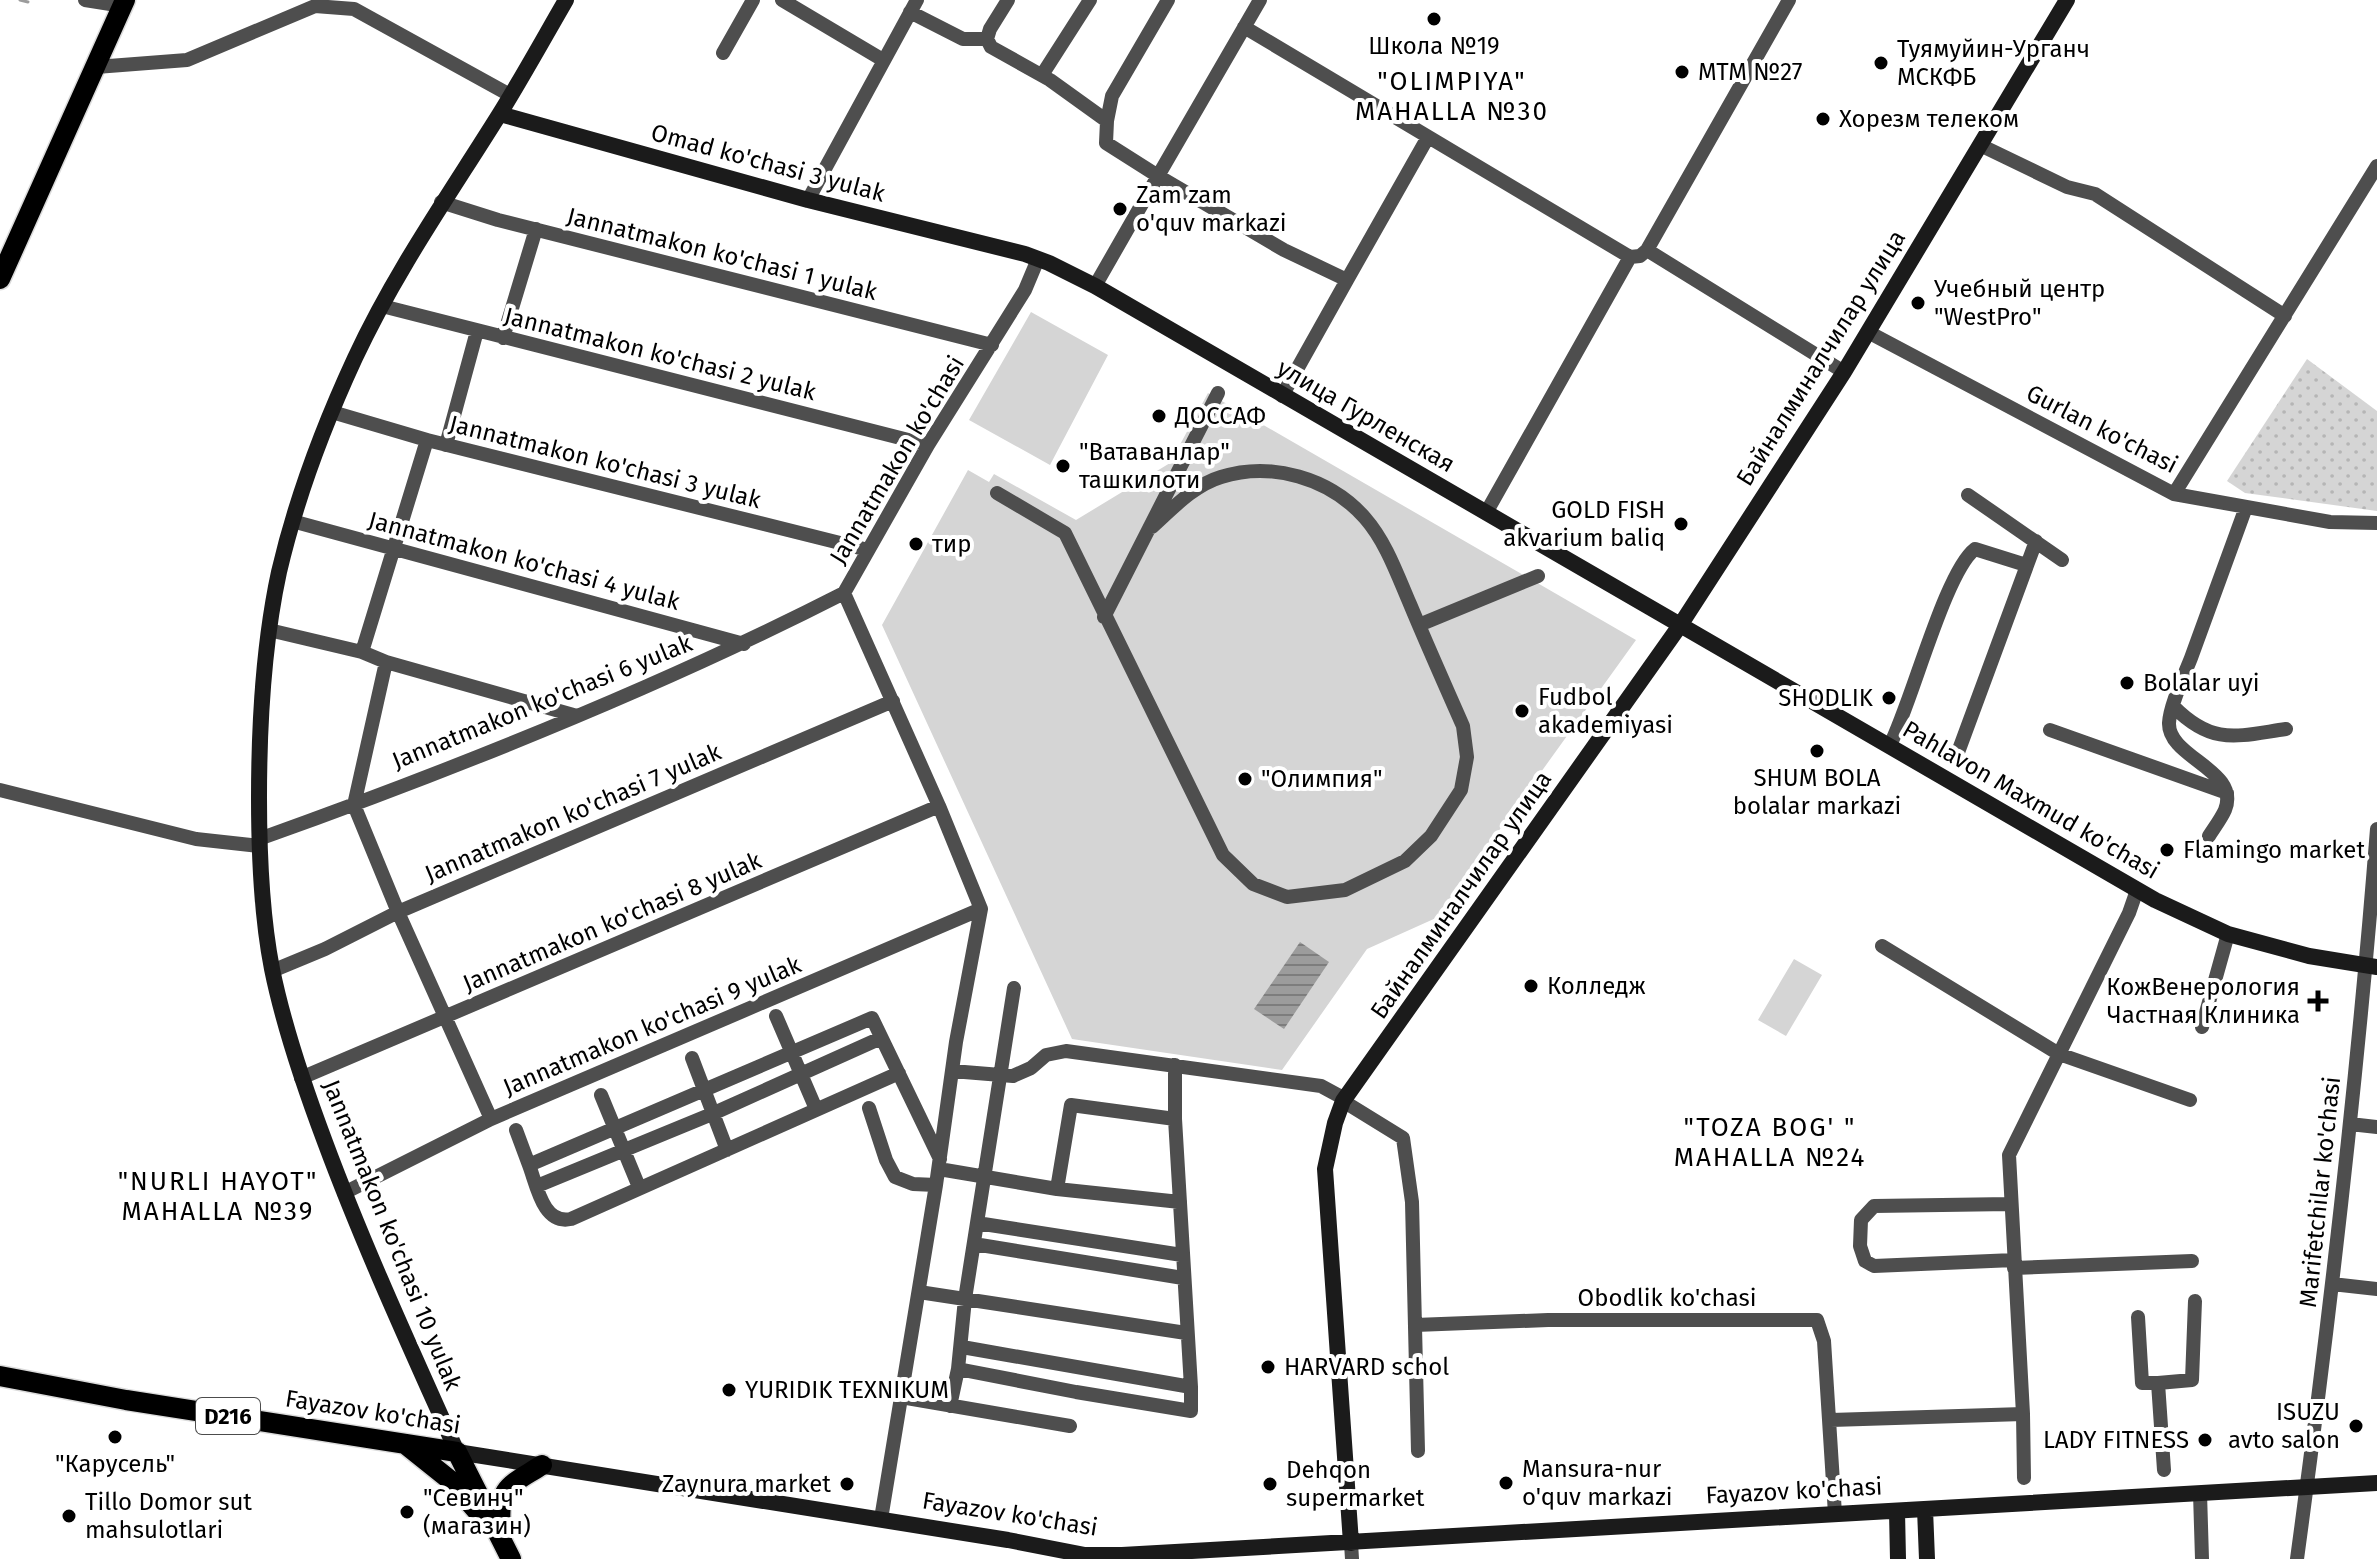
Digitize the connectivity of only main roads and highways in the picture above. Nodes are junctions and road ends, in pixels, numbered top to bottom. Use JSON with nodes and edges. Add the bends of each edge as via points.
{"nodes":[{"id":1,"x":124,"y":3,"type":"edge"},
{"id":2,"x":6,"y":251,"type":"edge"},
{"id":3,"x":0,"y":279,"type":"edge"},
{"id":4,"x":0,"y":1376,"type":"edge"},
{"id":5,"x":404,"y":1443,"type":"junction"},
{"id":6,"x":542,"y":1465,"type":"road end"},
{"id":7,"x":501,"y":1539,"type":"junction"},
{"id":8,"x":511,"y":1559,"type":"edge"}],
"edges":[{"from":1,"to":2,"type":"main road"},
{"from":2,"to":3,"type":"main road"},
{"from":4,"to":5,"type":"main road","name":"Fayazov ko'chasi","number":"D216"},
{"from":5,"to":7,"type":"main road","via":[[450,1480]]},
{"from":5,"to":7,"type":"main road","name":"Fayazov ko'chasi","number":"D216","via":[[457,1452]]},
{"from":6,"to":7,"type":"main road","via":[[511,1484],[498,1503]]},
{"from":7,"to":8,"type":"main road"}]}
